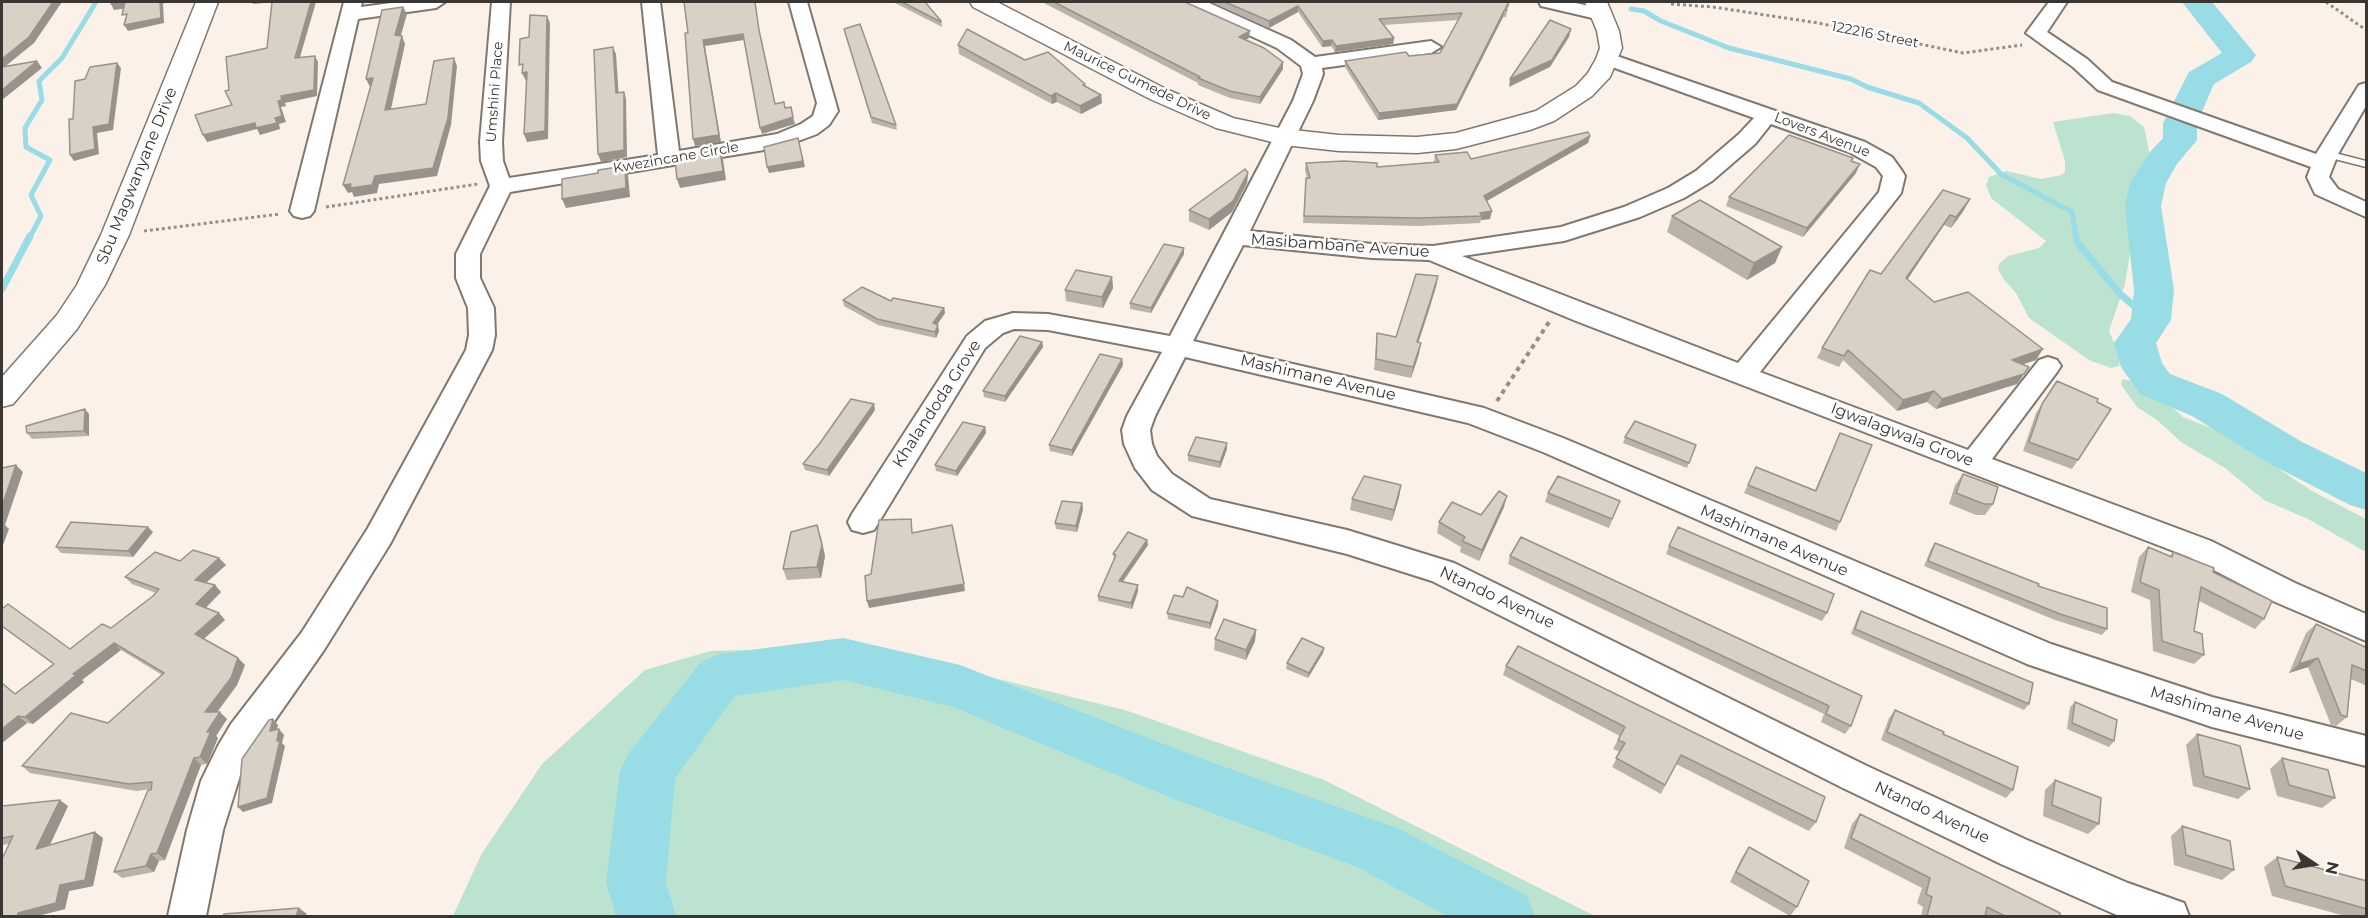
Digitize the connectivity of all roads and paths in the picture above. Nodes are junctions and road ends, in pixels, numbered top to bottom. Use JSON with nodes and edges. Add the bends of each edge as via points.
{"nodes":[{"id":1,"x":207,"y":2,"type":"edge"},
{"id":2,"x":436,"y":2,"type":"edge"},
{"id":3,"x":501,"y":2,"type":"edge"},
{"id":4,"x":651,"y":2,"type":"edge"},
{"id":5,"x":798,"y":2,"type":"edge"},
{"id":6,"x":981,"y":2,"type":"edge"},
{"id":7,"x":1193,"y":2,"type":"edge"},
{"id":8,"x":1548,"y":2,"type":"edge"},
{"id":9,"x":2058,"y":2,"type":"edge"},
{"id":10,"x":2326,"y":2,"type":"edge"},
{"id":11,"x":1671,"y":4,"type":"dead end"},
{"id":12,"x":352,"y":8,"type":"edge"},
{"id":13,"x":1598,"y":8,"type":"edge"},
{"id":14,"x":2367,"y":30,"type":"edge"},
{"id":15,"x":2036,"y":33,"type":"junction"},
{"id":16,"x":1431,"y":47,"type":"dead end"},
{"id":17,"x":1608,"y":59,"type":"junction"},
{"id":18,"x":1311,"y":63,"type":"junction"},
{"id":19,"x":2367,"y":89,"type":"edge"},
{"id":20,"x":1767,"y":115,"type":"junction"},
{"id":21,"x":1284,"y":136,"type":"junction"},
{"id":22,"x":669,"y":159,"type":"junction"},
{"id":23,"x":2324,"y":159,"type":"junction"},
{"id":24,"x":2367,"y":164,"type":"edge"},
{"id":25,"x":500,"y":183,"type":"junction"},
{"id":26,"x":2367,"y":210,"type":"edge"},
{"id":27,"x":302,"y":211,"type":"junction"},
{"id":28,"x":115,"y":235,"type":"junction"},
{"id":29,"x":1235,"y":237,"type":"junction"},
{"id":30,"x":1433,"y":253,"type":"junction"},
{"id":31,"x":1561,"y":305,"type":"junction"},
{"id":32,"x":1177,"y":346,"type":"junction"},
{"id":33,"x":2048,"y":366,"type":"dead end"},
{"id":34,"x":1744,"y":374,"type":"junction"},
{"id":35,"x":2,"y":396,"type":"edge"},
{"id":36,"x":1485,"y":419,"type":"junction"},
{"id":37,"x":1974,"y":462,"type":"junction"},
{"id":38,"x":863,"y":522,"type":"dead end"},
{"id":39,"x":2367,"y":628,"type":"edge"},
{"id":40,"x":2367,"y":751,"type":"edge"},
{"id":41,"x":187,"y":916,"type":"edge"},
{"id":42,"x":2170,"y":916,"type":"edge"}],
"edges":[{"from":1,"to":28,"type":"street","name":"Sbu Magwanyane Drive"},
{"from":2,"to":12,"type":"street"},
{"from":3,"to":25,"type":"street","name":"Umshini Place","via":[[491,142],[492,161]]},
{"from":4,"to":22,"type":"street"},
{"from":5,"to":22,"type":"street","name":"Kwezincane Circle","via":[[827,103],[821,120],[782,140]]},
{"from":6,"to":21,"type":"street","name":"Maurice Gumede Drive","via":[[1192,111]]},
{"from":7,"to":18,"type":"street","via":[[1284,44]]},
{"from":8,"to":13,"type":"street"},
{"from":9,"to":15,"type":"street"},
{"from":10,"to":14,"type":"path"},
{"from":11,"to":15,"type":"path","name":"122216 Street","via":[[1818,23],[1963,53],[2024,45]]},
{"from":12,"to":27,"type":"street"},
{"from":13,"to":17,"type":"street","via":[[1610,39]]},
{"from":15,"to":23,"type":"street","via":[[2080,63],[2105,86]]},
{"from":16,"to":18,"type":"street"},
{"from":17,"to":20,"type":"street","name":"Lovers Avenue"},
{"from":17,"to":21,"type":"street","name":"Maurice Gumede Drive","via":[[1598,77],[1566,105],[1494,132],[1418,145],[1339,143]]},
{"from":18,"to":21,"type":"street","name":"Ntando Avenue","via":[[1311,83]]},
{"from":19,"to":23,"type":"street"},
{"from":20,"to":30,"type":"street","name":"Masibambane Avenue","via":[[1747,139],[1704,176],[1676,193],[1563,234]]},
{"from":20,"to":34,"type":"street","name":"Lovers Avenue","via":[[1874,154],[1894,177],[1890,193]]},
{"from":21,"to":29,"type":"street","name":"Ntando Avenue"},
{"from":22,"to":25,"type":"street","name":"Kwezincane Circle","via":[[556,179]]},
{"from":23,"to":24,"type":"lane"},
{"from":23,"to":26,"type":"street","via":[[2318,177],[2323,189]]},
{"from":25,"to":27,"type":"path"},
{"from":25,"to":41,"type":"street","via":[[468,254],[468,278],[481,308],[480,350],[379,536],[313,641],[230,758],[205,830]]},
{"from":27,"to":28,"type":"path"},
{"from":28,"to":35,"type":"street","name":"Sbu Magwanyane Drive","via":[[91,285],[67,322]]},
{"from":29,"to":30,"type":"street","name":"Masibambane Avenue"},
{"from":29,"to":32,"type":"street","name":"Ntando Avenue"},
{"from":30,"to":31,"type":"street","name":"Igwalagwala Grove"},
{"from":31,"to":34,"type":"street","name":"Igwalagwala Grove"},
{"from":31,"to":36,"type":"path"},
{"from":32,"to":36,"type":"street","name":"Mashimane Avenue"},
{"from":32,"to":38,"type":"street","name":"Khalandoda Grove","via":[[1048,322],[1012,321],[994,327],[976,342],[963,361]]},
{"from":32,"to":42,"type":"street","name":"Ntando Avenue","via":[[1136,430],[1145,461],[1162,482],[1181,496],[1202,508],[1347,542],[1443,572],[1865,782],[2123,900]]},
{"from":33,"to":37,"type":"street"},
{"from":34,"to":37,"type":"street","name":"Igwalagwala Grove"},
{"from":36,"to":40,"type":"street","name":"Mashimane Avenue","via":[[2039,654],[2212,712]]},
{"from":37,"to":39,"type":"street","name":"Igwalagwala Grove","via":[[2200,549]]}]}
